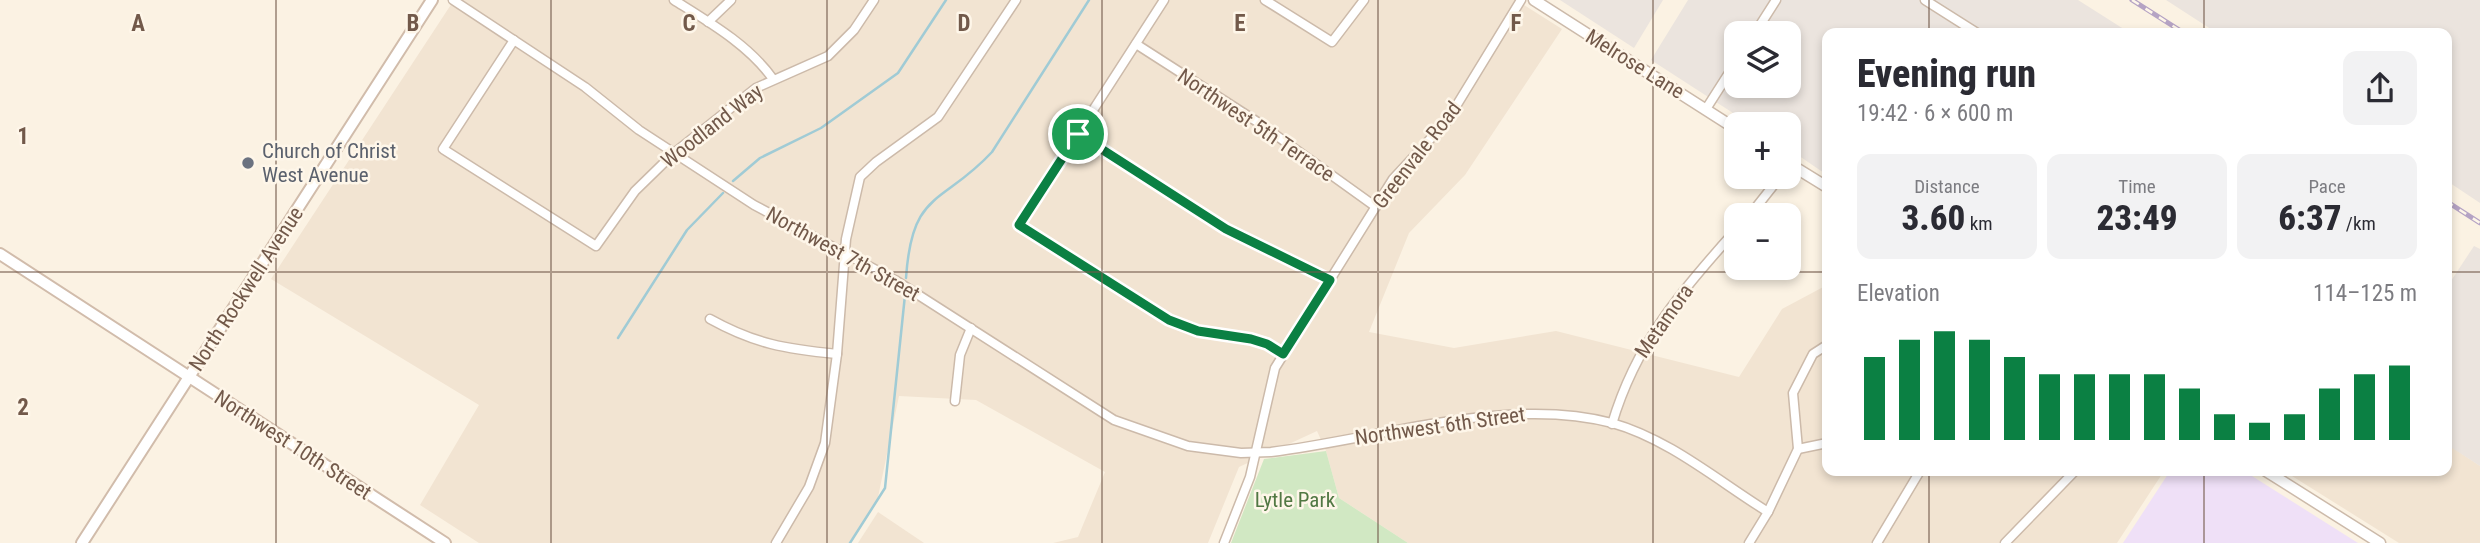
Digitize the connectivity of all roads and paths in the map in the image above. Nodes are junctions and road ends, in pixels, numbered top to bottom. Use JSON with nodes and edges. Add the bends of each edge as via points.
{"nodes":[{"id":1,"x":432,"y":0,"type":"edge"},
{"id":2,"x":453,"y":0,"type":"edge"},
{"id":3,"x":674,"y":0,"type":"edge"},
{"id":4,"x":731,"y":0,"type":"edge"},
{"id":5,"x":874,"y":0,"type":"edge"},
{"id":6,"x":1016,"y":0,"type":"edge"},
{"id":7,"x":1164,"y":0,"type":"edge"},
{"id":8,"x":1265,"y":0,"type":"edge"},
{"id":9,"x":1364,"y":0,"type":"edge"},
{"id":10,"x":1521,"y":0,"type":"edge"},
{"id":11,"x":1534,"y":0,"type":"edge"},
{"id":12,"x":1776,"y":0,"type":"edge"},
{"id":13,"x":1925,"y":0,"type":"edge"},
{"id":14,"x":1763,"y":21,"type":"edge"},
{"id":15,"x":708,"y":22,"type":"junction"},
{"id":16,"x":1969,"y":28,"type":"edge"},
{"id":17,"x":514,"y":40,"type":"junction"},
{"id":18,"x":1136,"y":44,"type":"junction"},
{"id":19,"x":772,"y":79,"type":"junction"},
{"id":20,"x":1724,"y":81,"type":"edge"},
{"id":21,"x":1706,"y":109,"type":"junction"},
{"id":22,"x":1724,"y":121,"type":"edge"},
{"id":23,"x":1078,"y":134,"type":"junction"},
{"id":24,"x":674,"y":153,"type":"junction"},
{"id":25,"x":1801,"y":171,"type":"edge"},
{"id":26,"x":1822,"y":184,"type":"edge"},
{"id":27,"x":1771,"y":189,"type":"edge"},
{"id":28,"x":1759,"y":203,"type":"edge"},
{"id":29,"x":1376,"y":207,"type":"junction"},
{"id":30,"x":1724,"y":244,"type":"edge"},
{"id":31,"x":0,"y":254,"type":"edge"},
{"id":32,"x":846,"y":254,"type":"junction"},
{"id":33,"x":1330,"y":280,"type":"junction"},
{"id":34,"x":710,"y":319,"type":"dead end"},
{"id":35,"x":971,"y":328,"type":"junction"},
{"id":36,"x":1822,"y":348,"type":"edge"},
{"id":37,"x":837,"y":354,"type":"junction"},
{"id":38,"x":1283,"y":354,"type":"junction"},
{"id":39,"x":189,"y":378,"type":"junction"},
{"id":40,"x":955,"y":401,"type":"dead end"},
{"id":41,"x":1612,"y":424,"type":"junction"},
{"id":42,"x":1822,"y":444,"type":"edge"},
{"id":43,"x":1798,"y":449,"type":"junction"},
{"id":44,"x":1256,"y":452,"type":"junction"},
{"id":45,"x":1917,"y":476,"type":"edge"},
{"id":46,"x":2070,"y":476,"type":"edge"},
{"id":47,"x":2274,"y":476,"type":"edge"},
{"id":48,"x":1768,"y":512,"type":"junction"},
{"id":49,"x":82,"y":543,"type":"edge"},
{"id":50,"x":445,"y":543,"type":"edge"},
{"id":51,"x":776,"y":543,"type":"edge"},
{"id":52,"x":1224,"y":543,"type":"edge"},
{"id":53,"x":1749,"y":543,"type":"edge"},
{"id":54,"x":1877,"y":543,"type":"edge"},
{"id":55,"x":2005,"y":543,"type":"edge"},
{"id":56,"x":2380,"y":543,"type":"edge"}],
"edges":[{"from":1,"to":39,"type":"main road","name":"North Rockwell Avenue"},
{"from":2,"to":17,"type":"street","name":"Northwest 7th Street"},
{"from":3,"to":15,"type":"street"},
{"from":4,"to":15,"type":"street"},
{"from":5,"to":19,"type":"street","name":"Woodland Way","via":[[854,30],[828,56]]},
{"from":6,"to":32,"type":"street","via":[[938,117],[860,177]]},
{"from":7,"to":18,"type":"street"},
{"from":8,"to":9,"type":"street","via":[[1332,42]]},
{"from":10,"to":29,"type":"street","name":"Greenvale Road","via":[[1447,121],[1393,179]]},
{"from":11,"to":21,"type":"street","name":"Melrose Lane"},
{"from":12,"to":14,"type":"street"},
{"from":13,"to":16,"type":"street"},
{"from":15,"to":19,"type":"street","via":[[761,63]]},
{"from":17,"to":24,"type":"street","name":"Northwest 7th Street"},
{"from":17,"to":24,"type":"street","name":"Woodland Way","via":[[443,149],[596,246],[635,191]]},
{"from":18,"to":23,"type":"street"},
{"from":18,"to":29,"type":"street","name":"Northwest 5th Terrace","via":[[1259,123]]},
{"from":19,"to":24,"type":"street","name":"Woodland Way"},
{"from":20,"to":21,"type":"street"},
{"from":21,"to":22,"type":"street","name":"Melrose Lane"},
{"from":23,"to":33,"type":"street","via":[[1226,229]]},
{"from":23,"to":38,"type":"street","via":[[1019,225],[1169,320],[1198,331],[1251,339]]},
{"from":24,"to":32,"type":"street","name":"Northwest 7th Street","via":[[791,226]]},
{"from":25,"to":26,"type":"street"},
{"from":27,"to":28,"type":"street"},
{"from":29,"to":33,"type":"street","name":"Greenvale Road"},
{"from":30,"to":41,"type":"street","name":"Metamora","via":[[1646,342],[1622,389]]},
{"from":31,"to":39,"type":"main road","name":"Northwest 10th Street"},
{"from":32,"to":35,"type":"street","name":"Northwest 7th Street"},
{"from":32,"to":37,"type":"street"},
{"from":33,"to":38,"type":"street","name":"Greenvale Road"},
{"from":34,"to":37,"type":"street","via":[[764,345]]},
{"from":35,"to":40,"type":"street","via":[[960,355]]},
{"from":35,"to":44,"type":"street","name":"Northwest 7th Street","via":[[1136,430],[1188,446]]},
{"from":36,"to":43,"type":"street","via":[[1813,354],[1793,393]]},
{"from":37,"to":51,"type":"street","via":[[818,466]]},
{"from":38,"to":44,"type":"street","name":"Greenvale Road","via":[[1269,381]]},
{"from":39,"to":49,"type":"main road","name":"North Rockwell Avenue"},
{"from":39,"to":50,"type":"main road","name":"Northwest 10th Street"},
{"from":41,"to":44,"type":"street","name":"Northwest 6th Street","via":[[1529,412]]},
{"from":41,"to":48,"type":"street","name":"Northwest 6th Street","via":[[1669,447]]},
{"from":42,"to":43,"type":"street"},
{"from":43,"to":48,"type":"street"},
{"from":44,"to":52,"type":"street","name":"Greenvale Road"},
{"from":45,"to":54,"type":"street"},
{"from":46,"to":55,"type":"street"},
{"from":47,"to":56,"type":"street"},
{"from":48,"to":53,"type":"street"}]}
